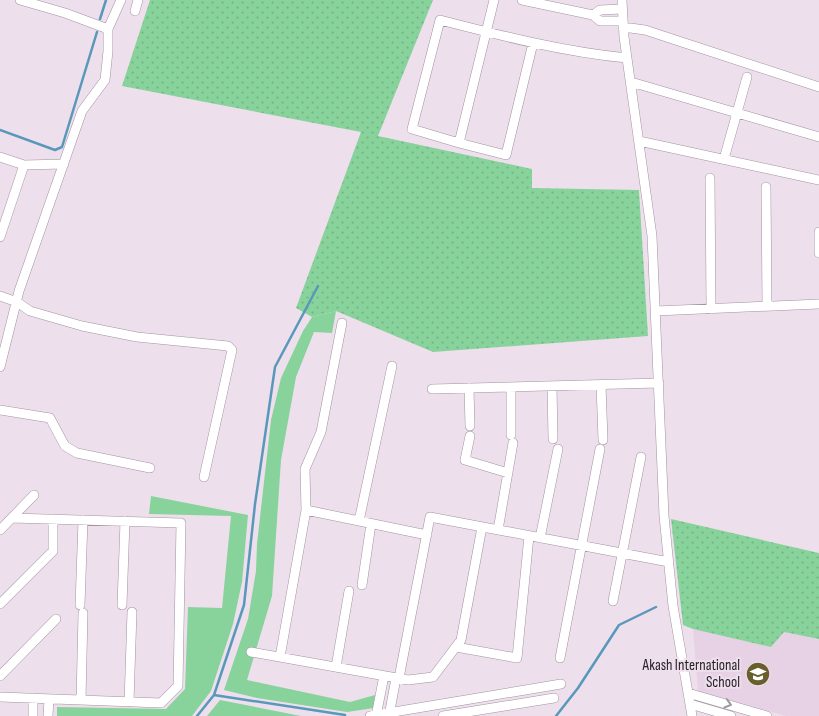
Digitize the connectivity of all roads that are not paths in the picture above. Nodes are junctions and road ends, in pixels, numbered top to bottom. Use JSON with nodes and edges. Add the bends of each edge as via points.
{"nodes":[{"id":1,"x":20,"y":0,"type":"edge"},
{"id":2,"x":121,"y":0,"type":"edge"},
{"id":3,"x":138,"y":0,"type":"edge"},
{"id":4,"x":494,"y":0,"type":"edge"},
{"id":5,"x":522,"y":0,"type":"edge"},
{"id":6,"x":622,"y":5,"type":"edge"},
{"id":7,"x":135,"y":11,"type":"dead end"},
{"id":8,"x":593,"y":15,"type":"junction"},
{"id":9,"x":623,"y":24,"type":"junction"},
{"id":10,"x":108,"y":29,"type":"junction"},
{"id":11,"x":487,"y":32,"type":"junction"},
{"id":12,"x":533,"y":43,"type":"junction"},
{"id":13,"x":627,"y":58,"type":"junction"},
{"id":14,"x":747,"y":77,"type":"dead end"},
{"id":15,"x":630,"y":82,"type":"junction"},
{"id":16,"x":819,"y":87,"type":"edge"},
{"id":17,"x":737,"y":114,"type":"junction"},
{"id":18,"x":819,"y":138,"type":"edge"},
{"id":19,"x":639,"y":141,"type":"junction"},
{"id":20,"x":459,"y":143,"type":"junction"},
{"id":21,"x":0,"y":157,"type":"edge"},
{"id":22,"x":724,"y":159,"type":"junction"},
{"id":23,"x":64,"y":164,"type":"junction"},
{"id":24,"x":24,"y":165,"type":"junction"},
{"id":25,"x":710,"y":178,"type":"dead end"},
{"id":26,"x":819,"y":180,"type":"edge"},
{"id":27,"x":766,"y":187,"type":"dead end"},
{"id":28,"x":819,"y":232,"type":"edge"},
{"id":29,"x":0,"y":237,"type":"edge"},
{"id":30,"x":819,"y":253,"type":"edge"},
{"id":31,"x":819,"y":295,"type":"edge"},
{"id":32,"x":0,"y":296,"type":"edge"},
{"id":33,"x":17,"y":302,"type":"junction"},
{"id":34,"x":819,"y":304,"type":"edge"},
{"id":35,"x":767,"y":306,"type":"junction"},
{"id":36,"x":711,"y":309,"type":"junction"},
{"id":37,"x":656,"y":311,"type":"junction"},
{"id":38,"x":342,"y":323,"type":"dead end"},
{"id":39,"x":392,"y":366,"type":"dead end"},
{"id":40,"x":0,"y":367,"type":"edge"},
{"id":41,"x":659,"y":383,"type":"junction"},
{"id":42,"x":601,"y":384,"type":"junction"},
{"id":43,"x":552,"y":386,"type":"junction"},
{"id":44,"x":511,"y":387,"type":"junction"},
{"id":45,"x":469,"y":388,"type":"junction"},
{"id":46,"x":432,"y":390,"type":"dead end"},
{"id":47,"x":0,"y":410,"type":"edge"},
{"id":48,"x":470,"y":426,"type":"dead end"},
{"id":49,"x":470,"y":436,"type":"dead end"},
{"id":50,"x":553,"y":439,"type":"dead end"},
{"id":51,"x":558,"y":449,"type":"dead end"},
{"id":52,"x":641,"y":457,"type":"dead end"},
{"id":53,"x":150,"y":468,"type":"dead end"},
{"id":54,"x":508,"y":473,"type":"junction"},
{"id":55,"x":204,"y":477,"type":"dead end"},
{"id":56,"x":34,"y":495,"type":"dead end"},
{"id":57,"x":306,"y":510,"type":"junction"},
{"id":58,"x":12,"y":518,"type":"junction"},
{"id":59,"x":53,"y":519,"type":"junction"},
{"id":60,"x":83,"y":520,"type":"junction"},
{"id":61,"x":124,"y":521,"type":"junction"},
{"id":62,"x":359,"y":521,"type":"junction"},
{"id":63,"x":371,"y":524,"type":"junction"},
{"id":64,"x":482,"y":527,"type":"junction"},
{"id":65,"x":0,"y":530,"type":"edge"},
{"id":66,"x":498,"y":530,"type":"junction"},
{"id":67,"x":427,"y":535,"type":"junction"},
{"id":68,"x":529,"y":536,"type":"junction"},
{"id":69,"x":540,"y":538,"type":"junction"},
{"id":70,"x":581,"y":546,"type":"junction"},
{"id":71,"x":622,"y":553,"type":"junction"},
{"id":72,"x":669,"y":562,"type":"junction"},
{"id":73,"x":362,"y":585,"type":"dead end"},
{"id":74,"x":349,"y":592,"type":"dead end"},
{"id":75,"x":613,"y":601,"type":"dead end"},
{"id":76,"x":0,"y":604,"type":"edge"},
{"id":77,"x":122,"y":605,"type":"dead end"},
{"id":78,"x":132,"y":612,"type":"dead end"},
{"id":79,"x":56,"y":619,"type":"dead end"},
{"id":80,"x":456,"y":647,"type":"junction"},
{"id":81,"x":251,"y":652,"type":"dead end"},
{"id":82,"x":280,"y":657,"type":"junction"},
{"id":83,"x":560,"y":658,"type":"dead end"},
{"id":84,"x":336,"y":667,"type":"junction"},
{"id":85,"x":0,"y":676,"type":"edge"},
{"id":86,"x":384,"y":676,"type":"junction"},
{"id":87,"x":397,"y":678,"type":"junction"},
{"id":88,"x":561,"y":684,"type":"dead end"},
{"id":89,"x":688,"y":693,"type":"junction"},
{"id":90,"x":0,"y":697,"type":"edge"},
{"id":91,"x":33,"y":698,"type":"junction"},
{"id":92,"x":554,"y":698,"type":"dead end"},
{"id":93,"x":49,"y":699,"type":"junction"},
{"id":94,"x":81,"y":700,"type":"junction"},
{"id":95,"x":129,"y":702,"type":"junction"},
{"id":96,"x":690,"y":704,"type":"junction"},
{"id":97,"x":389,"y":714,"type":"edge"},
{"id":98,"x":33,"y":716,"type":"edge"},
{"id":99,"x":48,"y":716,"type":"edge"},
{"id":100,"x":374,"y":716,"type":"edge"},
{"id":101,"x":443,"y":716,"type":"edge"},
{"id":102,"x":692,"y":716,"type":"edge"},
{"id":103,"x":731,"y":716,"type":"edge"},
{"id":104,"x":767,"y":716,"type":"edge"}],
"edges":[{"from":1,"to":10,"type":"street"},
{"from":2,"to":10,"type":"street"},
{"from":3,"to":7,"type":"street"},
{"from":4,"to":11,"type":"street"},
{"from":5,"to":8,"type":"street"},
{"from":6,"to":8,"type":"street"},
{"from":6,"to":9,"type":"street"},
{"from":8,"to":9,"type":"street","via":[[600,21]]},
{"from":9,"to":13,"type":"street"},
{"from":9,"to":16,"type":"street"},
{"from":10,"to":23,"type":"street","via":[[105,80],[82,111]]},
{"from":11,"to":12,"type":"street"},
{"from":11,"to":20,"type":"street"},
{"from":11,"to":20,"type":"street","via":[[440,20],[412,129]]},
{"from":12,"to":13,"type":"street"},
{"from":12,"to":20,"type":"street","via":[[506,155]]},
{"from":13,"to":15,"type":"street"},
{"from":14,"to":17,"type":"street"},
{"from":15,"to":17,"type":"street"},
{"from":15,"to":19,"type":"street"},
{"from":17,"to":18,"type":"street"},
{"from":17,"to":22,"type":"street"},
{"from":19,"to":22,"type":"street"},
{"from":19,"to":37,"type":"street","via":[[652,236]]},
{"from":21,"to":24,"type":"street"},
{"from":22,"to":26,"type":"street"},
{"from":23,"to":24,"type":"street"},
{"from":23,"to":33,"type":"street"},
{"from":24,"to":29,"type":"street"},
{"from":25,"to":36,"type":"street"},
{"from":27,"to":35,"type":"street"},
{"from":28,"to":30,"type":"street"},
{"from":31,"to":34,"type":"street"},
{"from":32,"to":33,"type":"street"},
{"from":33,"to":40,"type":"street"},
{"from":33,"to":55,"type":"street","via":[[30,311],[82,326],[137,337],[228,346],[232,350]]},
{"from":34,"to":35,"type":"street"},
{"from":35,"to":36,"type":"street"},
{"from":36,"to":37,"type":"street"},
{"from":37,"to":41,"type":"street"},
{"from":38,"to":57,"type":"street","via":[[322,432],[305,469]]},
{"from":39,"to":62,"type":"street"},
{"from":41,"to":42,"type":"street"},
{"from":41,"to":72,"type":"street"},
{"from":42,"to":43,"type":"street"},
{"from":42,"to":70,"type":"street","via":[[602,445]]},
{"from":43,"to":44,"type":"street"},
{"from":43,"to":50,"type":"street"},
{"from":44,"to":45,"type":"street"},
{"from":44,"to":54,"type":"street","via":[[512,439]]},
{"from":45,"to":46,"type":"street"},
{"from":45,"to":48,"type":"street"},
{"from":47,"to":53,"type":"street","via":[[50,418],[65,446],[77,453]]},
{"from":49,"to":54,"type":"street","via":[[465,460]]},
{"from":51,"to":69,"type":"street"},
{"from":52,"to":71,"type":"street"},
{"from":54,"to":66,"type":"street"},
{"from":56,"to":58,"type":"street"},
{"from":57,"to":62,"type":"street"},
{"from":57,"to":82,"type":"street"},
{"from":58,"to":59,"type":"street"},
{"from":58,"to":65,"type":"street"},
{"from":59,"to":60,"type":"street"},
{"from":59,"to":76,"type":"street","via":[[53,551]]},
{"from":60,"to":61,"type":"street"},
{"from":60,"to":94,"type":"street"},
{"from":61,"to":77,"type":"street"},
{"from":61,"to":95,"type":"street","via":[[181,523],[178,686],[161,703]]},
{"from":62,"to":63,"type":"street"},
{"from":63,"to":67,"type":"street"},
{"from":63,"to":73,"type":"street"},
{"from":64,"to":66,"type":"street"},
{"from":64,"to":67,"type":"street","via":[[430,517]]},
{"from":64,"to":80,"type":"street"},
{"from":66,"to":68,"type":"street"},
{"from":67,"to":87,"type":"street"},
{"from":68,"to":69,"type":"street"},
{"from":68,"to":80,"type":"street","via":[[517,658]]},
{"from":69,"to":70,"type":"street"},
{"from":70,"to":71,"type":"street"},
{"from":70,"to":83,"type":"street"},
{"from":71,"to":72,"type":"street"},
{"from":71,"to":75,"type":"street"},
{"from":72,"to":89,"type":"street"},
{"from":74,"to":84,"type":"street"},
{"from":78,"to":95,"type":"street"},
{"from":79,"to":85,"type":"street"},
{"from":80,"to":87,"type":"street","via":[[433,677]]},
{"from":81,"to":82,"type":"street"},
{"from":82,"to":84,"type":"street"},
{"from":84,"to":86,"type":"street"},
{"from":86,"to":87,"type":"street"},
{"from":86,"to":100,"type":"street"},
{"from":87,"to":97,"type":"street"},
{"from":88,"to":97,"type":"street"},
{"from":89,"to":96,"type":"street"},
{"from":89,"to":104,"type":"street","one_way":true},
{"from":90,"to":91,"type":"street"},
{"from":91,"to":93,"type":"street"},
{"from":91,"to":98,"type":"street"},
{"from":92,"to":101,"type":"street"},
{"from":93,"to":94,"type":"street"},
{"from":93,"to":99,"type":"street"},
{"from":94,"to":95,"type":"street"},
{"from":96,"to":102,"type":"street"},
{"from":96,"to":103,"type":"street"},
{"from":97,"to":100,"type":"street"}]}
